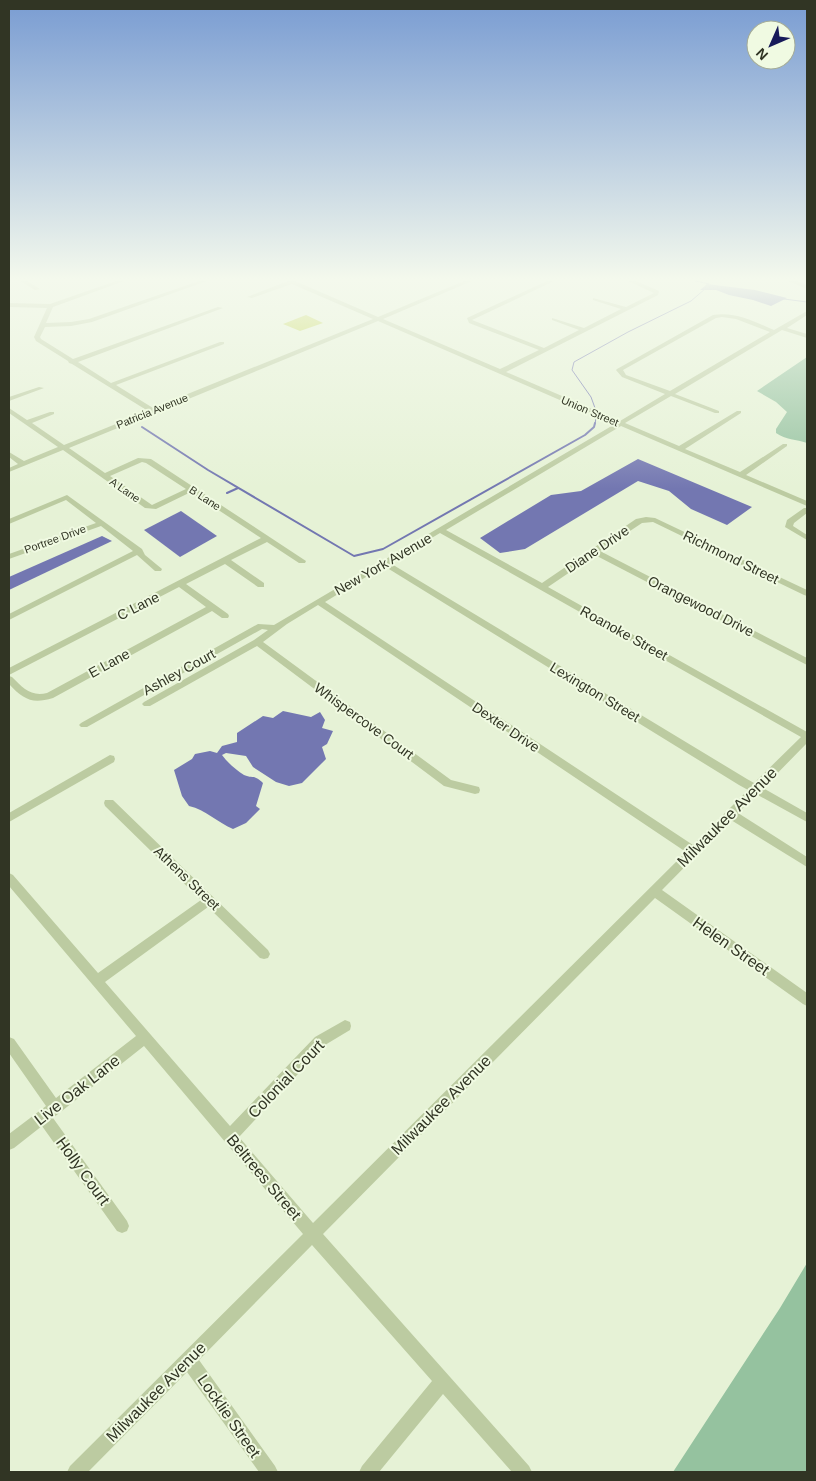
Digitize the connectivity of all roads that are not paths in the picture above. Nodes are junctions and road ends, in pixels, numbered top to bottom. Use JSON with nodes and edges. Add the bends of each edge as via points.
{"nodes":[{"id":1,"x":53,"y":350,"type":"edge"},
{"id":2,"x":104,"y":350,"type":"edge"},
{"id":3,"x":204,"y":350,"type":"edge"},
{"id":4,"x":302,"y":350,"type":"edge"},
{"id":5,"x":450,"y":350,"type":"edge"},
{"id":6,"x":544,"y":350,"type":"edge"},
{"id":7,"x":654,"y":350,"type":"edge"},
{"id":8,"x":744,"y":350,"type":"edge"},
{"id":9,"x":71,"y":362,"type":"junction"},
{"id":10,"x":500,"y":372,"type":"junction"},
{"id":11,"x":111,"y":386,"type":"junction"},
{"id":12,"x":41,"y":388,"type":"dead end"},
{"id":13,"x":670,"y":394,"type":"junction"},
{"id":14,"x":9,"y":399,"type":"edge"},
{"id":15,"x":9,"y":410,"type":"edge"},
{"id":16,"x":153,"y":411,"type":"junction"},
{"id":17,"x":717,"y":412,"type":"dead end"},
{"id":18,"x":739,"y":412,"type":"dead end"},
{"id":19,"x":52,"y":413,"type":"dead end"},
{"id":20,"x":26,"y":422,"type":"junction"},
{"id":21,"x":620,"y":424,"type":"junction"},
{"id":22,"x":784,"y":445,"type":"dead end"},
{"id":23,"x":64,"y":447,"type":"junction"},
{"id":24,"x":680,"y":449,"type":"junction"},
{"id":25,"x":9,"y":454,"type":"edge"},
{"id":26,"x":9,"y":461,"type":"edge"},
{"id":27,"x":21,"y":465,"type":"junction"},
{"id":28,"x":9,"y":470,"type":"edge"},
{"id":29,"x":104,"y":476,"type":"junction"},
{"id":30,"x":741,"y":476,"type":"junction"},
{"id":31,"x":191,"y":489,"type":"junction"},
{"id":32,"x":807,"y":504,"type":"edge"},
{"id":33,"x":807,"y":510,"type":"edge"},
{"id":34,"x":655,"y":520,"type":"joint"},
{"id":35,"x":9,"y":522,"type":"edge"},
{"id":36,"x":102,"y":523,"type":"junction"},
{"id":37,"x":441,"y":530,"type":"junction"},
{"id":38,"x":807,"y":538,"type":"edge"},
{"id":39,"x":266,"y":539,"type":"junction"},
{"id":40,"x":139,"y":551,"type":"junction"},
{"id":41,"x":594,"y":551,"type":"junction"},
{"id":42,"x":9,"y":556,"type":"edge"},
{"id":43,"x":225,"y":560,"type":"junction"},
{"id":44,"x":302,"y":562,"type":"dead end"},
{"id":45,"x":384,"y":563,"type":"junction"},
{"id":46,"x":158,"y":569,"type":"dead end"},
{"id":47,"x":180,"y":584,"type":"junction"},
{"id":48,"x":261,"y":585,"type":"dead end"},
{"id":49,"x":542,"y":587,"type":"junction"},
{"id":50,"x":807,"y":593,"type":"edge"},
{"id":51,"x":319,"y":602,"type":"junction"},
{"id":52,"x":212,"y":607,"type":"junction"},
{"id":53,"x":9,"y":616,"type":"edge"},
{"id":54,"x":225,"y":616,"type":"dead end"},
{"id":55,"x":276,"y":628,"type":"junction"},
{"id":56,"x":257,"y":642,"type":"junction"},
{"id":57,"x":807,"y":662,"type":"edge"},
{"id":58,"x":9,"y":672,"type":"edge"},
{"id":59,"x":9,"y":679,"type":"edge"},
{"id":60,"x":146,"y":704,"type":"dead end"},
{"id":61,"x":84,"y":725,"type":"dead end"},
{"id":62,"x":807,"y":736,"type":"edge"},
{"id":63,"x":110,"y":759,"type":"dead end"},
{"id":64,"x":756,"y":788,"type":"junction"},
{"id":65,"x":475,"y":790,"type":"dead end"},
{"id":66,"x":109,"y":802,"type":"dead end"},
{"id":67,"x":731,"y":814,"type":"junction"},
{"id":68,"x":9,"y":818,"type":"edge"},
{"id":69,"x":807,"y":818,"type":"edge"},
{"id":70,"x":693,"y":851,"type":"junction"},
{"id":71,"x":807,"y":863,"type":"edge"},
{"id":72,"x":9,"y":878,"type":"edge"},
{"id":73,"x":654,"y":891,"type":"junction"},
{"id":74,"x":209,"y":900,"type":"junction"},
{"id":75,"x":264,"y":954,"type":"dead end"},
{"id":76,"x":97,"y":982,"type":"junction"},
{"id":77,"x":807,"y":1000,"type":"edge"},
{"id":78,"x":345,"y":1026,"type":"dead end"},
{"id":79,"x":144,"y":1036,"type":"junction"},
{"id":80,"x":9,"y":1043,"type":"edge"},
{"id":81,"x":56,"y":1106,"type":"junction"},
{"id":82,"x":43,"y":1116,"type":"junction"},
{"id":83,"x":230,"y":1136,"type":"junction"},
{"id":84,"x":9,"y":1143,"type":"edge"},
{"id":85,"x":122,"y":1226,"type":"dead end"},
{"id":86,"x":313,"y":1234,"type":"junction"},
{"id":87,"x":188,"y":1359,"type":"junction"},
{"id":88,"x":443,"y":1381,"type":"junction"},
{"id":89,"x":76,"y":1472,"type":"edge"},
{"id":90,"x":269,"y":1472,"type":"edge"},
{"id":91,"x":368,"y":1472,"type":"edge"},
{"id":92,"x":523,"y":1472,"type":"edge"}],
"edges":[{"from":1,"to":9,"type":"street"},
{"from":2,"to":9,"type":"street"},
{"from":3,"to":11,"type":"street"},
{"from":4,"to":16,"type":"street","name":"Patricia Avenue"},
{"from":5,"to":10,"type":"street","name":"Union Street"},
{"from":6,"to":10,"type":"street"},
{"from":7,"to":13,"type":"street","via":[[618,370],[624,376]]},
{"from":8,"to":13,"type":"street","name":"New York Avenue"},
{"from":9,"to":11,"type":"street"},
{"from":10,"to":21,"type":"street","name":"Union Street"},
{"from":11,"to":16,"type":"street"},
{"from":12,"to":14,"type":"street"},
{"from":13,"to":17,"type":"street"},
{"from":13,"to":21,"type":"street","name":"New York Avenue"},
{"from":15,"to":20,"type":"street","name":"A Lane"},
{"from":16,"to":23,"type":"street","name":"Patricia Avenue"},
{"from":18,"to":24,"type":"street"},
{"from":19,"to":20,"type":"street"},
{"from":20,"to":23,"type":"street","name":"A Lane"},
{"from":21,"to":24,"type":"street","name":"Union Street"},
{"from":21,"to":37,"type":"street","name":"New York Avenue"},
{"from":22,"to":30,"type":"street"},
{"from":23,"to":27,"type":"street","name":"Patricia Avenue"},
{"from":23,"to":29,"type":"street","name":"A Lane"},
{"from":24,"to":30,"type":"street","name":"Union Street"},
{"from":25,"to":27,"type":"street"},
{"from":26,"to":27,"type":"street"},
{"from":27,"to":28,"type":"street","name":"Patricia Avenue"},
{"from":29,"to":31,"type":"street","name":"B Lane","via":[[145,460]]},
{"from":29,"to":31,"type":"street","name":"A Lane","via":[[153,507]]},
{"from":30,"to":32,"type":"street","name":"Union Street"},
{"from":31,"to":39,"type":"street","name":"B Lane"},
{"from":33,"to":38,"type":"street","via":[[790,522],[789,528]]},
{"from":34,"to":41,"type":"street","name":"Diane Drive","via":[[639,521]]},
{"from":34,"to":50,"type":"street","name":"Richmond Street"},
{"from":35,"to":36,"type":"street","via":[[67,497]]},
{"from":36,"to":40,"type":"street"},
{"from":36,"to":42,"type":"street","name":"Portree Drive"},
{"from":37,"to":45,"type":"street","name":"New York Avenue"},
{"from":37,"to":49,"type":"street","name":"Roanoke Street"},
{"from":39,"to":43,"type":"street","name":"C Lane"},
{"from":39,"to":44,"type":"street","name":"B Lane"},
{"from":40,"to":46,"type":"street"},
{"from":40,"to":53,"type":"street"},
{"from":41,"to":49,"type":"street","name":"Diane Drive"},
{"from":41,"to":57,"type":"street","name":"Orangewood Drive"},
{"from":43,"to":47,"type":"street","name":"C Lane"},
{"from":43,"to":48,"type":"street"},
{"from":45,"to":51,"type":"street","name":"New York Avenue"},
{"from":45,"to":64,"type":"street","name":"Lexington Street"},
{"from":47,"to":52,"type":"street"},
{"from":47,"to":58,"type":"street","name":"C Lane"},
{"from":49,"to":62,"type":"street","name":"Roanoke Street"},
{"from":51,"to":55,"type":"street","name":"New York Avenue"},
{"from":51,"to":70,"type":"street","name":"Dexter Drive"},
{"from":52,"to":54,"type":"street"},
{"from":52,"to":59,"type":"street","name":"E Lane","via":[[39,700],[31,699]]},
{"from":55,"to":56,"type":"street","name":"New York Avenue"},
{"from":55,"to":61,"type":"street","name":"Ashley Court","via":[[260,626]]},
{"from":56,"to":60,"type":"street","name":"New York Avenue"},
{"from":56,"to":65,"type":"street","name":"Whispercove Court","via":[[448,783]]},
{"from":62,"to":64,"type":"street","name":"Milwaukee Avenue"},
{"from":63,"to":68,"type":"street"},
{"from":64,"to":67,"type":"street","name":"Milwaukee Avenue"},
{"from":64,"to":69,"type":"street","name":"Lexington Street"},
{"from":66,"to":74,"type":"street","name":"Athens Street"},
{"from":67,"to":70,"type":"street","name":"Milwaukee Avenue"},
{"from":67,"to":71,"type":"street"},
{"from":70,"to":73,"type":"street","name":"Milwaukee Avenue"},
{"from":72,"to":76,"type":"street","name":"Beltrees Street"},
{"from":73,"to":77,"type":"street","name":"Helen Street"},
{"from":73,"to":86,"type":"street","name":"Milwaukee Avenue"},
{"from":74,"to":75,"type":"street","name":"Athens Street"},
{"from":74,"to":76,"type":"street"},
{"from":76,"to":79,"type":"street","name":"Beltrees Street"},
{"from":78,"to":83,"type":"street","name":"Colonial Court","via":[[320,1041]]},
{"from":79,"to":81,"type":"street","name":"Live Oak Lane"},
{"from":79,"to":83,"type":"street","name":"Beltrees Street"},
{"from":80,"to":81,"type":"street"},
{"from":81,"to":82,"type":"street","name":"Live Oak Lane"},
{"from":82,"to":84,"type":"street","name":"Live Oak Lane"},
{"from":82,"to":85,"type":"street","name":"Holly Court"},
{"from":83,"to":86,"type":"street","name":"Beltrees Street"},
{"from":86,"to":87,"type":"street","name":"Milwaukee Avenue"},
{"from":86,"to":88,"type":"street","name":"Beltrees Street"},
{"from":87,"to":89,"type":"street","name":"Milwaukee Avenue"},
{"from":87,"to":90,"type":"street","name":"Locklie Street"},
{"from":88,"to":91,"type":"street"},
{"from":88,"to":92,"type":"street","name":"Beltrees Street"}]}
